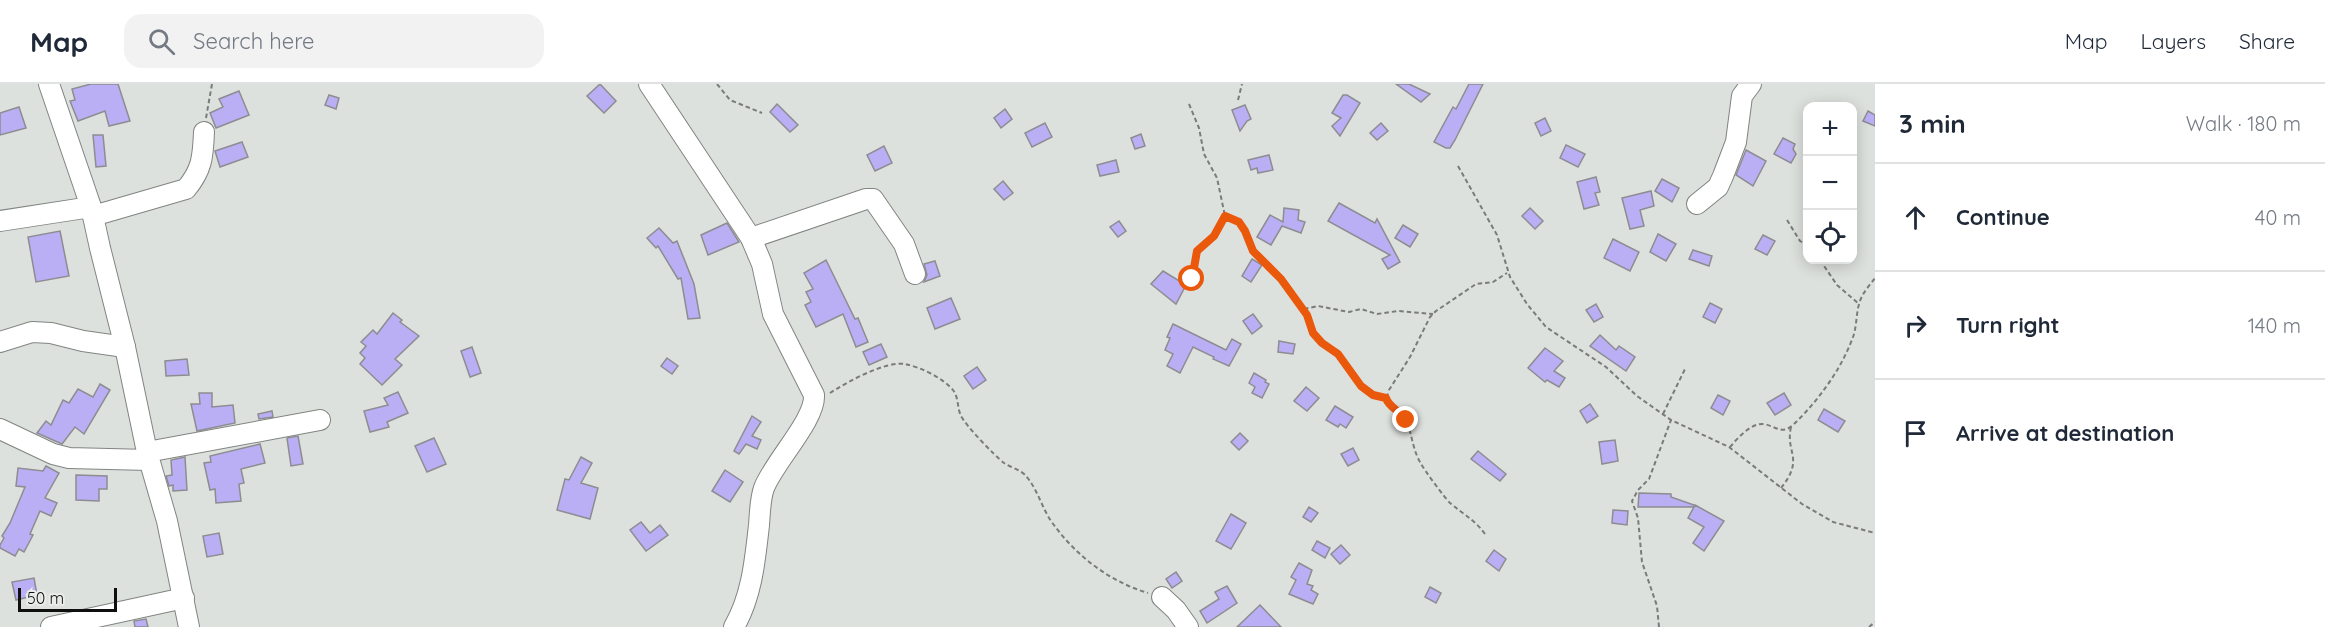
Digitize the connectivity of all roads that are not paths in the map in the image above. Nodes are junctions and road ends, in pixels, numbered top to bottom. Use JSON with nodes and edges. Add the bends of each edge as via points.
{"nodes":[{"id":1,"x":49,"y":84,"type":"edge"},
{"id":2,"x":649,"y":84,"type":"edge"},
{"id":3,"x":1751,"y":84,"type":"edge"},
{"id":4,"x":204,"y":132,"type":"road end"},
{"id":5,"x":1697,"y":204,"type":"dead end"},
{"id":6,"x":92,"y":211,"type":"junction"},
{"id":7,"x":0,"y":221,"type":"edge"},
{"id":8,"x":751,"y":238,"type":"junction"},
{"id":9,"x":915,"y":274,"type":"dead end"},
{"id":10,"x":0,"y":342,"type":"edge"},
{"id":11,"x":125,"y":347,"type":"junction"},
{"id":12,"x":320,"y":420,"type":"dead end"},
{"id":13,"x":0,"y":429,"type":"edge"},
{"id":14,"x":148,"y":456,"type":"junction"},
{"id":15,"x":1162,"y":597,"type":"road end"},
{"id":16,"x":184,"y":598,"type":"junction"},
{"id":17,"x":51,"y":627,"type":"edge"},
{"id":18,"x":189,"y":627,"type":"edge"},
{"id":19,"x":734,"y":627,"type":"edge"},
{"id":20,"x":1188,"y":627,"type":"edge"}],
"edges":[{"from":1,"to":6,"type":"street"},
{"from":2,"to":8,"type":"street"},
{"from":3,"to":5,"type":"street","via":[[1742,96],[1736,142],[1723,176],[1718,187]]},
{"from":4,"to":6,"type":"street","via":[[201,164],[186,189]]},
{"from":6,"to":7,"type":"street"},
{"from":6,"to":11,"type":"street"},
{"from":8,"to":9,"type":"street","via":[[873,199],[904,244]]},
{"from":8,"to":19,"type":"street","via":[[762,264],[773,314],[815,403],[764,489],[755,567]]},
{"from":10,"to":11,"type":"street","via":[[32,332]]},
{"from":11,"to":14,"type":"street"},
{"from":12,"to":14,"type":"street"},
{"from":13,"to":14,"type":"street","via":[[69,458]]},
{"from":14,"to":16,"type":"street"},
{"from":15,"to":20,"type":"street"},
{"from":16,"to":17,"type":"street"},
{"from":16,"to":18,"type":"street"}]}
